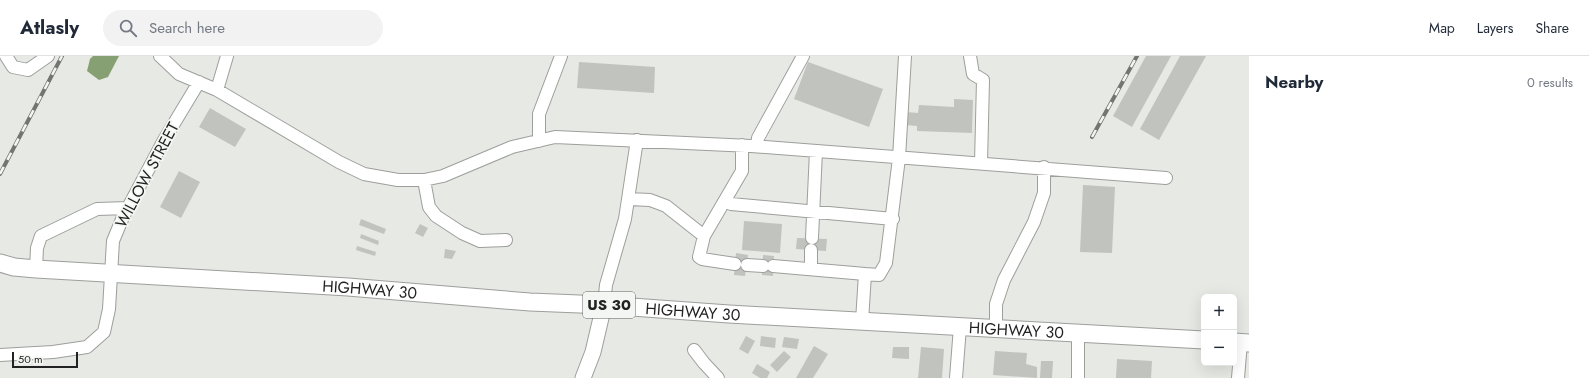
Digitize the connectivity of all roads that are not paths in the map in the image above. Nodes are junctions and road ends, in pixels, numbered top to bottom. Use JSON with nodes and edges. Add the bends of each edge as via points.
{"nodes":[{"id":1,"x":6,"y":56,"type":"edge"},
{"id":2,"x":48,"y":56,"type":"edge"},
{"id":3,"x":160,"y":56,"type":"edge"},
{"id":4,"x":227,"y":56,"type":"edge"},
{"id":5,"x":561,"y":56,"type":"edge"},
{"id":6,"x":803,"y":56,"type":"edge"},
{"id":7,"x":905,"y":56,"type":"edge"},
{"id":8,"x":970,"y":56,"type":"edge"},
{"id":9,"x":199,"y":82,"type":"junction"},
{"id":10,"x":217,"y":90,"type":"junction"},
{"id":11,"x":637,"y":140,"type":"junction"},
{"id":12,"x":539,"y":141,"type":"junction"},
{"id":13,"x":742,"y":145,"type":"junction"},
{"id":14,"x":757,"y":146,"type":"junction"},
{"id":15,"x":816,"y":151,"type":"junction"},
{"id":16,"x":899,"y":158,"type":"junction"},
{"id":17,"x":982,"y":163,"type":"junction"},
{"id":18,"x":1044,"y":167,"type":"junction"},
{"id":19,"x":1166,"y":178,"type":"dead end"},
{"id":20,"x":424,"y":180,"type":"junction"},
{"id":21,"x":629,"y":199,"type":"junction"},
{"id":22,"x":725,"y":200,"type":"junction"},
{"id":23,"x":128,"y":208,"type":"junction"},
{"id":24,"x":813,"y":213,"type":"junction"},
{"id":25,"x":893,"y":219,"type":"junction"},
{"id":26,"x":704,"y":236,"type":"junction"},
{"id":27,"x":506,"y":240,"type":"dead end"},
{"id":28,"x":5,"y":266,"type":"edge"},
{"id":29,"x":36,"y":269,"type":"junction"},
{"id":30,"x":811,"y":270,"type":"junction"},
{"id":31,"x":110,"y":273,"type":"junction"},
{"id":32,"x":865,"y":274,"type":"junction"},
{"id":33,"x":604,"y":305,"type":"junction"},
{"id":34,"x":862,"y":321,"type":"junction"},
{"id":35,"x":960,"y":327,"type":"junction"},
{"id":36,"x":996,"y":329,"type":"junction"},
{"id":37,"x":1078,"y":333,"type":"junction"},
{"id":38,"x":1201,"y":340,"type":"edge"},
{"id":39,"x":1241,"y":342,"type":"edge"},
{"id":40,"x":694,"y":350,"type":"dead end"},
{"id":41,"x":0,"y":355,"type":"edge"},
{"id":42,"x":583,"y":378,"type":"edge"},
{"id":43,"x":718,"y":378,"type":"edge"},
{"id":44,"x":956,"y":378,"type":"edge"},
{"id":45,"x":1078,"y":378,"type":"edge"},
{"id":46,"x":1238,"y":378,"type":"edge"}],
"edges":[{"from":1,"to":2,"type":"street","via":[[13,67],[28,70]]},
{"from":3,"to":9,"type":"street","via":[[179,74]]},
{"from":4,"to":10,"type":"street"},
{"from":5,"to":12,"type":"street","via":[[540,114]]},
{"from":6,"to":14,"type":"street","via":[[758,138]]},
{"from":7,"to":16,"type":"street"},
{"from":8,"to":17,"type":"street","via":[[973,74],[983,80]]},
{"from":9,"to":10,"type":"street"},
{"from":9,"to":23,"type":"street","name":"WILLOW STREET"},
{"from":10,"to":20,"type":"street","via":[[353,169],[392,179]]},
{"from":11,"to":12,"type":"street","via":[[555,137]]},
{"from":11,"to":13,"type":"street"},
{"from":11,"to":21,"type":"street"},
{"from":12,"to":20,"type":"street","via":[[512,147],[443,176]]},
{"from":13,"to":14,"type":"street"},
{"from":13,"to":22,"type":"street","via":[[742,171]]},
{"from":14,"to":15,"type":"street"},
{"from":15,"to":16,"type":"street"},
{"from":15,"to":24,"type":"street"},
{"from":16,"to":17,"type":"street"},
{"from":16,"to":25,"type":"street"},
{"from":17,"to":18,"type":"street"},
{"from":18,"to":19,"type":"street"},
{"from":18,"to":36,"type":"street","via":[[1044,193],[1027,236],[1004,280],[996,304]]},
{"from":20,"to":27,"type":"street","via":[[429,208],[436,216],[480,241]]},
{"from":21,"to":26,"type":"street","via":[[650,200],[666,206]]},
{"from":21,"to":33,"type":"street","via":[[624,226],[606,284]]},
{"from":22,"to":24,"type":"street","via":[[731,204]]},
{"from":22,"to":26,"type":"street"},
{"from":23,"to":29,"type":"street","via":[[97,209],[41,236],[37,248]]},
{"from":23,"to":31,"type":"street","name":"WILLOW STREET","via":[[113,241]]},
{"from":24,"to":25,"type":"street"},
{"from":24,"to":30,"type":"street"},
{"from":25,"to":32,"type":"street","via":[[886,263],[879,275]]},
{"from":26,"to":30,"type":"street","via":[[699,257],[706,261]]},
{"from":28,"to":29,"type":"highway","name":"HIGHWAY 30","number":"US 30"},
{"from":29,"to":31,"type":"highway","name":"HIGHWAY 30","number":"US 30"},
{"from":30,"to":32,"type":"street"},
{"from":31,"to":33,"type":"highway","name":"HIGHWAY 30","number":"US 30"},
{"from":31,"to":41,"type":"street","name":"WILLOW STREET","via":[[109,309],[104,332],[87,347]]},
{"from":32,"to":34,"type":"street"},
{"from":33,"to":34,"type":"highway","name":"HIGHWAY 30","number":"US 30"},
{"from":33,"to":42,"type":"main road","via":[[593,352]]},
{"from":34,"to":35,"type":"highway","name":"HIGHWAY 30","number":"US 30"},
{"from":35,"to":36,"type":"highway","name":"HIGHWAY 30","number":"US 30"},
{"from":35,"to":44,"type":"street"},
{"from":36,"to":37,"type":"highway","name":"HIGHWAY 30","number":"US 30"},
{"from":37,"to":38,"type":"highway","name":"HIGHWAY 30","number":"US 30"},
{"from":37,"to":45,"type":"street"},
{"from":39,"to":46,"type":"street"},
{"from":40,"to":43,"type":"street"}]}
